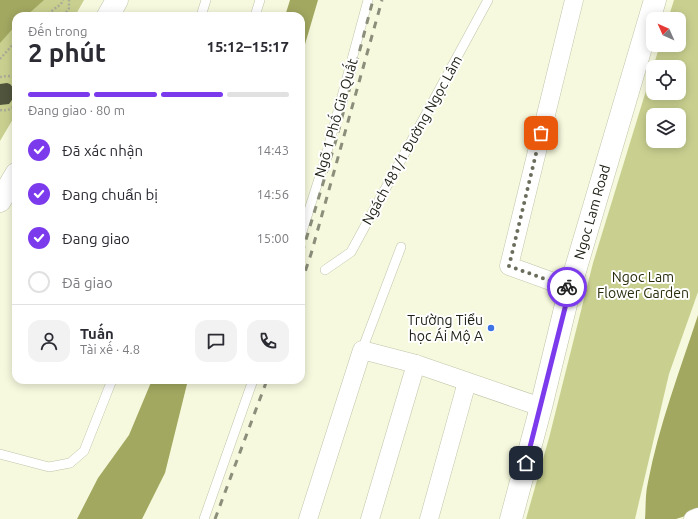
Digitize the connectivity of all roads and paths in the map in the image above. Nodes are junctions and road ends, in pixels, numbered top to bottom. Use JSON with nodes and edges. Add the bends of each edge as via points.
{"nodes":[{"id":1,"x":63,"y":0,"type":"edge"},
{"id":2,"x":69,"y":0,"type":"edge"},
{"id":3,"x":117,"y":0,"type":"edge"},
{"id":4,"x":206,"y":0,"type":"edge"},
{"id":5,"x":260,"y":0,"type":"edge"},
{"id":6,"x":368,"y":0,"type":"edge"},
{"id":7,"x":488,"y":0,"type":"edge"},
{"id":8,"x":574,"y":0,"type":"edge"},
{"id":9,"x":655,"y":0,"type":"edge"},
{"id":10,"x":50,"y":12,"type":"edge"},
{"id":11,"x":66,"y":12,"type":"edge"},
{"id":12,"x":110,"y":12,"type":"edge"},
{"id":13,"x":202,"y":12,"type":"edge"},
{"id":14,"x":256,"y":12,"type":"edge"},
{"id":15,"x":12,"y":46,"type":"edge"},
{"id":16,"x":0,"y":59,"type":"edge"},
{"id":17,"x":0,"y":77,"type":"edge"},
{"id":18,"x":12,"y":77,"type":"edge"},
{"id":19,"x":12,"y":109,"type":"edge"},
{"id":20,"x":0,"y":110,"type":"edge"},
{"id":21,"x":12,"y":181,"type":"edge"},
{"id":22,"x":0,"y":201,"type":"edge"},
{"id":23,"x":305,"y":222,"type":"edge"},
{"id":24,"x":401,"y":247,"type":"dead end"},
{"id":25,"x":325,"y":270,"type":"dead end"},
{"id":26,"x":570,"y":288,"type":"junction"},
{"id":27,"x":362,"y":350,"type":"junction"},
{"id":28,"x":416,"y":364,"type":"junction"},
{"id":29,"x":467,"y":382,"type":"junction"},
{"id":30,"x":110,"y":384,"type":"edge"},
{"id":31,"x":253,"y":384,"type":"edge"},
{"id":32,"x":540,"y":407,"type":"junction"},
{"id":33,"x":0,"y":454,"type":"edge"},
{"id":34,"x":698,"y":517,"type":"edge"},
{"id":35,"x":204,"y":519,"type":"edge"},
{"id":36,"x":308,"y":519,"type":"edge"},
{"id":37,"x":370,"y":519,"type":"edge"},
{"id":38,"x":429,"y":519,"type":"edge"},
{"id":39,"x":511,"y":519,"type":"edge"},
{"id":40,"x":693,"y":519,"type":"edge"}],
"edges":[{"from":1,"to":10,"type":"path"},
{"from":2,"to":11,"type":"path"},
{"from":3,"to":12,"type":"main road"},
{"from":4,"to":13,"type":"lane"},
{"from":5,"to":14,"type":"lane"},
{"from":6,"to":23,"type":"lane","name":"Ngõ 1 Phố Gia Quất","via":[[324,163]]},
{"from":7,"to":25,"type":"lane","name":"Ngách 481/1 Đường Ngọc Lâm","via":[[351,252]]},
{"from":8,"to":26,"type":"street","via":[[509,266]]},
{"from":9,"to":26,"type":"main road","name":"Ngoc Lam Road"},
{"from":15,"to":16,"type":"path"},
{"from":17,"to":18,"type":"path"},
{"from":19,"to":20,"type":"path"},
{"from":21,"to":22,"type":"main road"},
{"from":24,"to":27,"type":"lane"},
{"from":26,"to":32,"type":"main road","name":"Ngoc Lam Road"},
{"from":27,"to":28,"type":"street"},
{"from":27,"to":36,"type":"street"},
{"from":28,"to":29,"type":"street"},
{"from":28,"to":37,"type":"street"},
{"from":29,"to":32,"type":"street"},
{"from":29,"to":38,"type":"street"},
{"from":30,"to":33,"type":"lane","via":[[84,451],[70,463],[49,467]]},
{"from":31,"to":35,"type":"lane"},
{"from":32,"to":39,"type":"main road","name":"Ngoc Lam Road"},
{"from":34,"to":40,"type":"street"}]}
